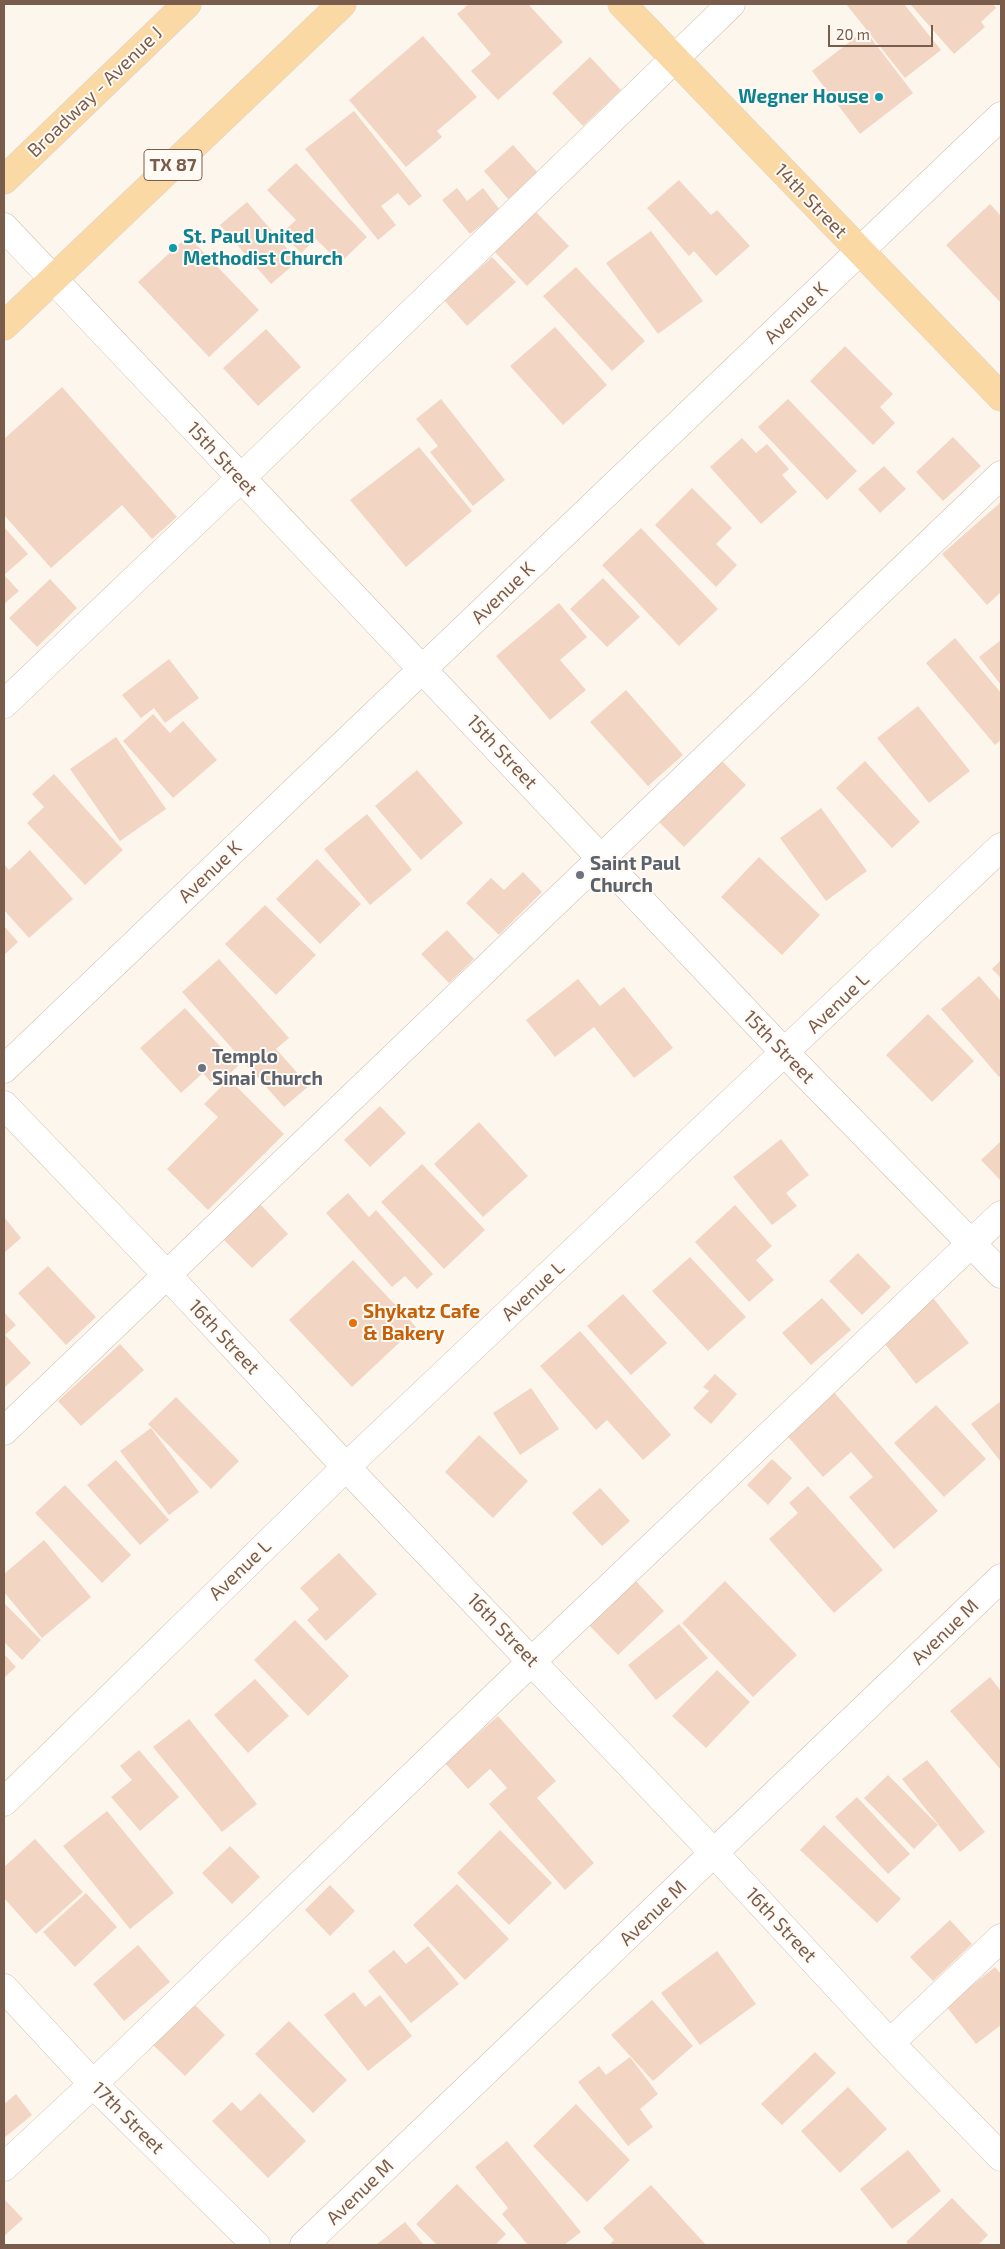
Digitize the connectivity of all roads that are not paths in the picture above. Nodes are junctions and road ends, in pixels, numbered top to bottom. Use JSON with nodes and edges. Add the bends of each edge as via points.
{"nodes":[{"id":1,"x":187,"y":4,"type":"edge"},
{"id":2,"x":342,"y":4,"type":"edge"},
{"id":3,"x":622,"y":4,"type":"edge"},
{"id":4,"x":731,"y":4,"type":"edge"},
{"id":5,"x":673,"y":58,"type":"junction"},
{"id":6,"x":1001,"y":116,"type":"edge"},
{"id":7,"x":4,"y":180,"type":"edge"},
{"id":8,"x":4,"y":227,"type":"edge"},
{"id":9,"x":860,"y":251,"type":"junction"},
{"id":10,"x":54,"y":278,"type":"junction"},
{"id":11,"x":4,"y":326,"type":"edge"},
{"id":12,"x":1001,"y":397,"type":"edge"},
{"id":13,"x":1001,"y":474,"type":"edge"},
{"id":14,"x":240,"y":478,"type":"junction"},
{"id":15,"x":423,"y":669,"type":"junction"},
{"id":16,"x":4,"y":704,"type":"edge"},
{"id":17,"x":1001,"y":847,"type":"edge"},
{"id":18,"x":601,"y":857,"type":"junction"},
{"id":19,"x":785,"y":1054,"type":"junction"},
{"id":20,"x":4,"y":1069,"type":"edge"},
{"id":21,"x":4,"y":1105,"type":"edge"},
{"id":22,"x":1001,"y":1215,"type":"edge"},
{"id":23,"x":972,"y":1244,"type":"junction"},
{"id":24,"x":1001,"y":1274,"type":"edge"},
{"id":25,"x":168,"y":1276,"type":"junction"},
{"id":26,"x":4,"y":1431,"type":"edge"},
{"id":27,"x":346,"y":1467,"type":"junction"},
{"id":28,"x":1001,"y":1578,"type":"edge"},
{"id":29,"x":532,"y":1661,"type":"junction"},
{"id":30,"x":4,"y":1802,"type":"edge"},
{"id":31,"x":715,"y":1854,"type":"junction"},
{"id":32,"x":1001,"y":1938,"type":"edge"},
{"id":33,"x":4,"y":1988,"type":"edge"},
{"id":34,"x":890,"y":2043,"type":"junction"},
{"id":35,"x":93,"y":2084,"type":"junction"},
{"id":36,"x":1001,"y":2157,"type":"edge"},
{"id":37,"x":4,"y":2167,"type":"edge"},
{"id":38,"x":256,"y":2245,"type":"edge"},
{"id":39,"x":304,"y":2245,"type":"edge"}],
"edges":[{"from":1,"to":7,"type":"main road","name":"Broadway - Avenue J"},
{"from":2,"to":10,"type":"main road","number":"TX 87"},
{"from":3,"to":5,"type":"main road","name":"14th Street"},
{"from":4,"to":5,"type":"street"},
{"from":5,"to":9,"type":"main road","name":"14th Street"},
{"from":5,"to":14,"type":"street"},
{"from":6,"to":9,"type":"street","name":"Avenue K"},
{"from":8,"to":10,"type":"street","name":"15th Street"},
{"from":9,"to":12,"type":"main road","name":"14th Street"},
{"from":9,"to":15,"type":"street","name":"Avenue K"},
{"from":10,"to":11,"type":"main road","number":"TX 87"},
{"from":10,"to":14,"type":"street","name":"15th Street"},
{"from":13,"to":18,"type":"street"},
{"from":14,"to":15,"type":"street","name":"15th Street"},
{"from":14,"to":16,"type":"street"},
{"from":15,"to":18,"type":"street","name":"15th Street"},
{"from":15,"to":20,"type":"street","name":"Avenue K"},
{"from":17,"to":19,"type":"street","name":"Avenue L"},
{"from":18,"to":19,"type":"street","name":"15th Street"},
{"from":18,"to":25,"type":"street"},
{"from":19,"to":23,"type":"street","name":"15th Street"},
{"from":19,"to":27,"type":"street","name":"Avenue L"},
{"from":21,"to":25,"type":"street","name":"16th Street"},
{"from":22,"to":23,"type":"street"},
{"from":23,"to":24,"type":"street","name":"15th Street"},
{"from":23,"to":29,"type":"street"},
{"from":25,"to":26,"type":"street"},
{"from":25,"to":27,"type":"street","name":"16th Street"},
{"from":27,"to":29,"type":"street","name":"16th Street"},
{"from":27,"to":30,"type":"street","name":"Avenue L"},
{"from":28,"to":31,"type":"street","name":"Avenue M"},
{"from":29,"to":31,"type":"street","name":"16th Street"},
{"from":29,"to":35,"type":"street"},
{"from":31,"to":34,"type":"street","name":"16th Street"},
{"from":31,"to":39,"type":"street","name":"Avenue M"},
{"from":32,"to":34,"type":"street"},
{"from":33,"to":35,"type":"street","name":"17th Street"},
{"from":34,"to":36,"type":"street","name":"16th Street"},
{"from":35,"to":37,"type":"street"},
{"from":35,"to":38,"type":"street","name":"17th Street"}]}
